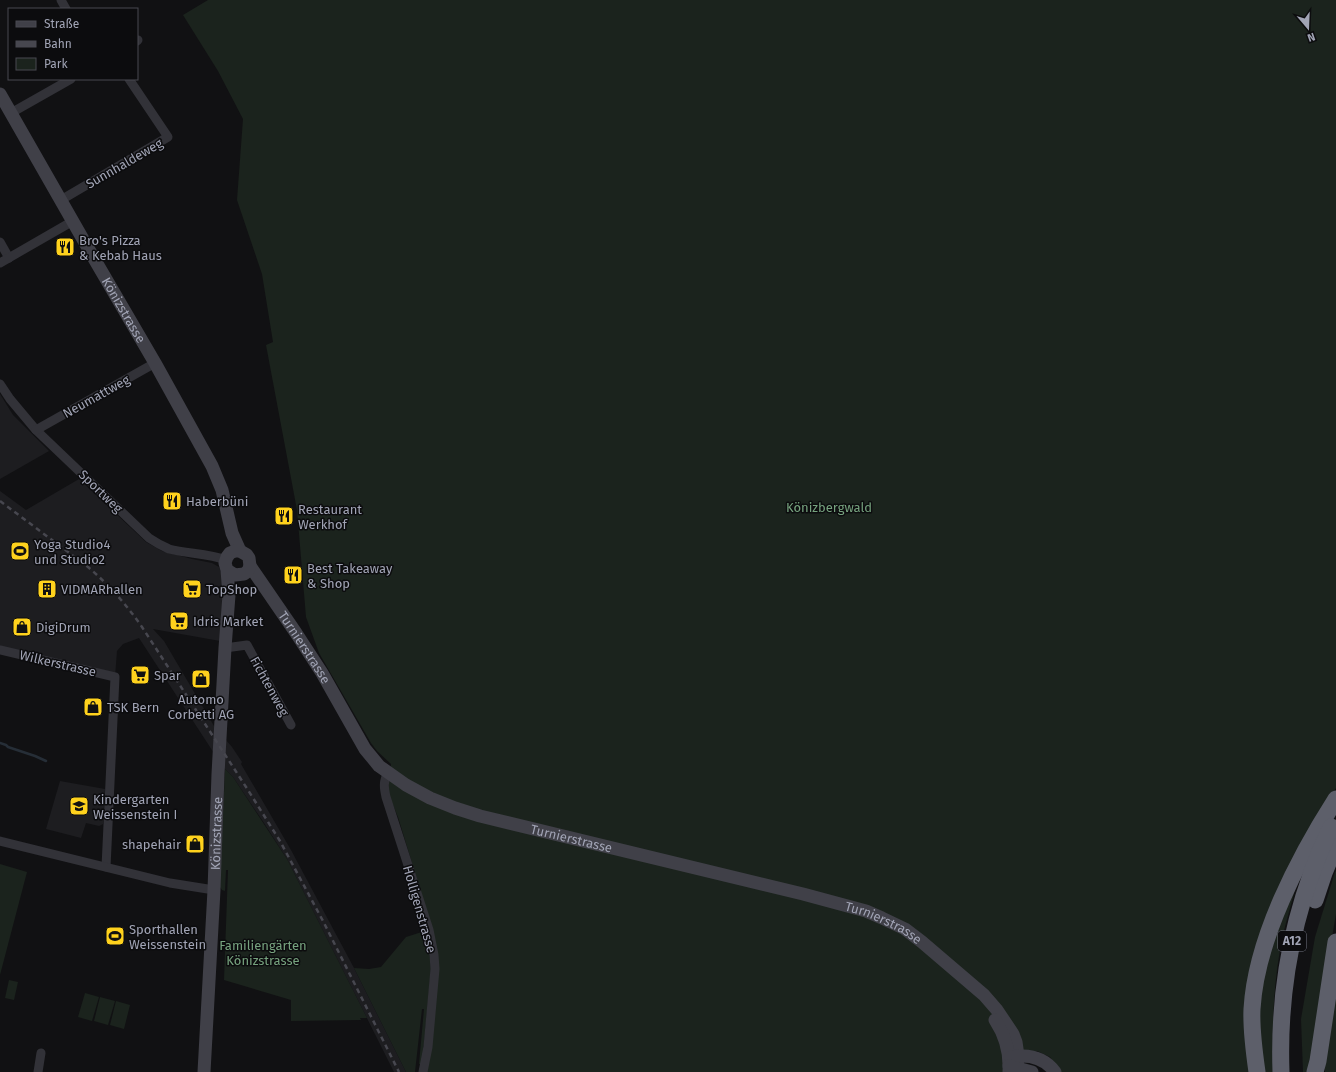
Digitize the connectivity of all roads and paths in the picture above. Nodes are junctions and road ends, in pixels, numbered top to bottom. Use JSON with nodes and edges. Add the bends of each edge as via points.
{"nodes":[{"id":1,"x":68,"y":80,"type":"edge"},
{"id":2,"x":131,"y":80,"type":"edge"},
{"id":3,"x":0,"y":94,"type":"edge"},
{"id":4,"x":11,"y":113,"type":"junction"},
{"id":5,"x":60,"y":200,"type":"junction"},
{"id":6,"x":73,"y":222,"type":"junction"},
{"id":7,"x":0,"y":242,"type":"edge"},
{"id":8,"x":9,"y":258,"type":"junction"},
{"id":9,"x":0,"y":263,"type":"edge"},
{"id":10,"x":155,"y":363,"type":"junction"},
{"id":11,"x":0,"y":384,"type":"edge"},
{"id":12,"x":36,"y":430,"type":"junction"},
{"id":13,"x":236,"y":564,"type":"junction"},
{"id":14,"x":225,"y":648,"type":"junction"},
{"id":15,"x":0,"y":650,"type":"edge"},
{"id":16,"x":291,"y":725,"type":"dead end"},
{"id":17,"x":388,"y":773,"type":"junction"},
{"id":18,"x":1336,"y":799,"type":"edge"},
{"id":19,"x":1336,"y":816,"type":"edge"},
{"id":20,"x":0,"y":841,"type":"edge"},
{"id":21,"x":1336,"y":844,"type":"edge"},
{"id":22,"x":106,"y":867,"type":"junction"},
{"id":23,"x":214,"y":890,"type":"junction"},
{"id":24,"x":1336,"y":942,"type":"edge"},
{"id":25,"x":41,"y":1053,"type":"dead end"},
{"id":26,"x":1013,"y":1065,"type":"edge"},
{"id":27,"x":1317,"y":1068,"type":"edge"},
{"id":28,"x":38,"y":1072,"type":"edge"},
{"id":29,"x":204,"y":1072,"type":"edge"},
{"id":30,"x":423,"y":1072,"type":"edge"},
{"id":31,"x":1032,"y":1072,"type":"edge"},
{"id":32,"x":1055,"y":1072,"type":"edge"},
{"id":33,"x":1257,"y":1072,"type":"edge"},
{"id":34,"x":1281,"y":1072,"type":"edge"},
{"id":35,"x":1293,"y":1072,"type":"edge"}],
"edges":[{"from":1,"to":4,"type":"street"},
{"from":2,"to":5,"type":"street","name":"Sunnhaldeweg","via":[[168,137]]},
{"from":3,"to":4,"type":"main road","name":"Könizstrasse"},
{"from":4,"to":5,"type":"main road","name":"Könizstrasse"},
{"from":5,"to":6,"type":"main road","name":"Könizstrasse"},
{"from":6,"to":8,"type":"street"},
{"from":6,"to":10,"type":"main road","name":"Könizstrasse"},
{"from":7,"to":8,"type":"street"},
{"from":8,"to":9,"type":"street"},
{"from":10,"to":12,"type":"street","name":"Neumattweg"},
{"from":10,"to":13,"type":"main road","name":"Könizstrasse","via":[[222,490]]},
{"from":11,"to":12,"type":"street","name":"Sportweg"},
{"from":12,"to":13,"type":"street","name":"Sportweg","via":[[149,538],[171,549],[217,557]]},
{"from":13,"to":14,"type":"main road","name":"Könizstrasse","via":[[229,595]]},
{"from":13,"to":17,"type":"main road","name":"Turnierstrasse","via":[[259,578],[322,673],[365,750]]},
{"from":14,"to":16,"type":"street","name":"Fichtenweg","via":[[248,645]]},
{"from":14,"to":23,"type":"main road","name":"Könizstrasse"},
{"from":15,"to":22,"type":"street","name":"Wilkerstrasse","via":[[115,677]]},
{"from":17,"to":26,"type":"main road","name":"Turnierstrasse","via":[[430,798],[480,816],[803,894],[866,911],[905,929],[938,954],[997,1010],[1016,1042]]},
{"from":17,"to":30,"type":"street","name":"Holligenstrasse","via":[[384,786],[386,797],[426,918],[434,955],[428,1047]]},
{"from":18,"to":33,"type":"highway","via":[[1294,875],[1261,958],[1254,991],[1252,1020]]},
{"from":19,"to":34,"type":"highway","number":"A12","via":[[1313,868],[1292,939],[1282,1006]]},
{"from":20,"to":22,"type":"street"},
{"from":21,"to":35,"type":"highway","number":"A12","via":[[1316,896],[1304,940],[1293,1013]]},
{"from":22,"to":23,"type":"street","via":[[170,883]]},
{"from":23,"to":29,"type":"main road","name":"Könizstrasse"},
{"from":24,"to":27,"type":"highway"},
{"from":25,"to":28,"type":"street"},
{"from":26,"to":31,"type":"main road"},
{"from":26,"to":32,"type":"main road","via":[[1033,1056],[1051,1066]]}]}
